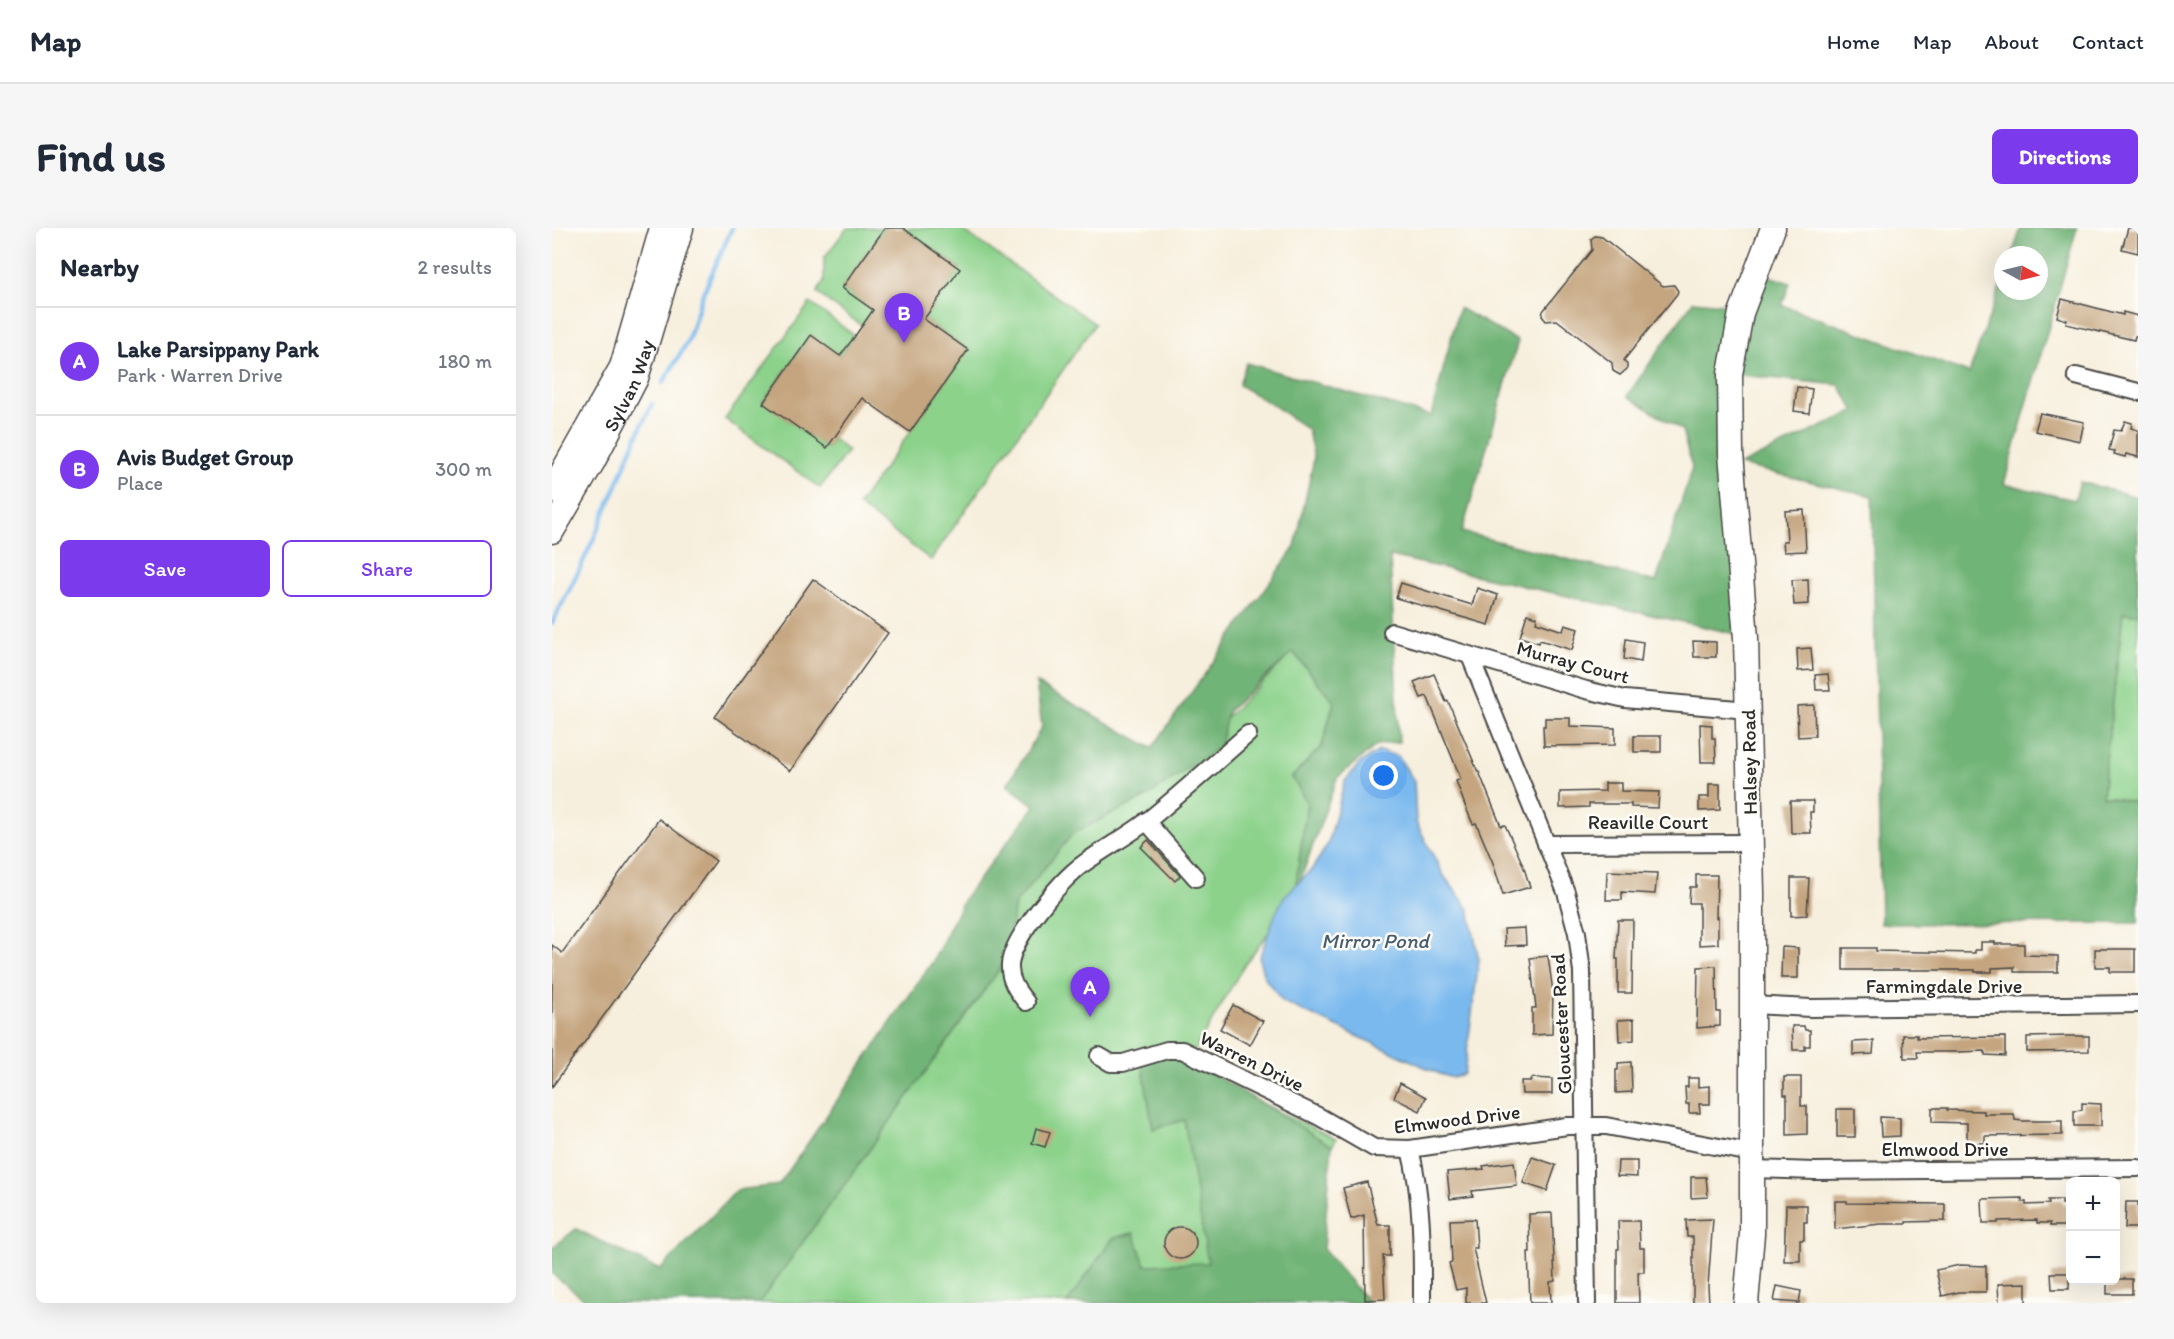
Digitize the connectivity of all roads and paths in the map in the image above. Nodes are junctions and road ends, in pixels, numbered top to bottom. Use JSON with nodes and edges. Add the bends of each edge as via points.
{"nodes":[{"id":1,"x":662,"y":228,"type":"edge"},
{"id":2,"x":681,"y":228,"type":"edge"},
{"id":3,"x":1773,"y":228,"type":"edge"},
{"id":4,"x":2076,"y":376,"type":"dead end"},
{"id":5,"x":2138,"y":392,"type":"edge"},
{"id":6,"x":552,"y":491,"type":"edge"},
{"id":7,"x":552,"y":531,"type":"edge"},
{"id":8,"x":1392,"y":632,"type":"dead end"},
{"id":9,"x":1470,"y":656,"type":"junction"},
{"id":10,"x":1748,"y":710,"type":"junction"},
{"id":11,"x":1248,"y":734,"type":"dead end"},
{"id":12,"x":1146,"y":821,"type":"junction"},
{"id":13,"x":1751,"y":843,"type":"junction"},
{"id":14,"x":1546,"y":844,"type":"junction"},
{"id":15,"x":1196,"y":878,"type":"dead end"},
{"id":16,"x":1026,"y":1002,"type":"dead end"},
{"id":17,"x":2138,"y":1004,"type":"edge"},
{"id":18,"x":1751,"y":1005,"type":"junction"},
{"id":19,"x":1099,"y":1056,"type":"dead end"},
{"id":20,"x":1586,"y":1125,"type":"junction"},
{"id":21,"x":1380,"y":1149,"type":"joint"},
{"id":22,"x":1410,"y":1149,"type":"junction"},
{"id":23,"x":1752,"y":1161,"type":"junction"},
{"id":24,"x":2138,"y":1168,"type":"edge"},
{"id":25,"x":1422,"y":1303,"type":"edge"},
{"id":26,"x":1587,"y":1303,"type":"edge"},
{"id":27,"x":1746,"y":1303,"type":"edge"}],
"edges":[{"from":1,"to":6,"type":"street","name":"Sylvan Way","via":[[622,367]]},
{"from":2,"to":7,"type":"street","name":"Sylvan Way","via":[[636,378]]},
{"from":3,"to":10,"type":"street","name":"Halsey Road","via":[[1741,313],[1730,374],[1731,453]]},
{"from":4,"to":5,"type":"street"},
{"from":8,"to":9,"type":"street","name":"Murray Court"},
{"from":9,"to":10,"type":"street","name":"Murray Court","via":[[1625,699]]},
{"from":9,"to":14,"type":"street","name":"Gloucester Road"},
{"from":10,"to":13,"type":"street","name":"Halsey Road"},
{"from":11,"to":12,"type":"street"},
{"from":12,"to":15,"type":"street"},
{"from":12,"to":16,"type":"street","via":[[1058,885],[1028,926],[1011,954],[1010,965],[1014,987]]},
{"from":13,"to":14,"type":"street","name":"Reaville Court"},
{"from":13,"to":18,"type":"street","name":"Halsey Road"},
{"from":14,"to":20,"type":"street","name":"Gloucester Road","via":[[1566,892],[1577,933],[1582,972]]},
{"from":17,"to":18,"type":"street","name":"Farmingdale Drive","via":[[1811,1008]]},
{"from":18,"to":23,"type":"street","name":"Halsey Road"},
{"from":19,"to":21,"type":"street","name":"Warren Drive","via":[[1111,1063],[1123,1063],[1167,1050],[1182,1050]]},
{"from":20,"to":22,"type":"street","name":"Elmwood Drive"},
{"from":20,"to":23,"type":"street","name":"Elmwood Drive","via":[[1606,1126]]},
{"from":20,"to":26,"type":"street","name":"Gloucester Road"},
{"from":21,"to":22,"type":"street","name":"Elmwood Drive"},
{"from":22,"to":25,"type":"street","via":[[1420,1205]]},
{"from":23,"to":24,"type":"street","name":"Elmwood Drive","via":[[1850,1171]]},
{"from":23,"to":27,"type":"street","name":"Halsey Road","via":[[1752,1234]]}]}
